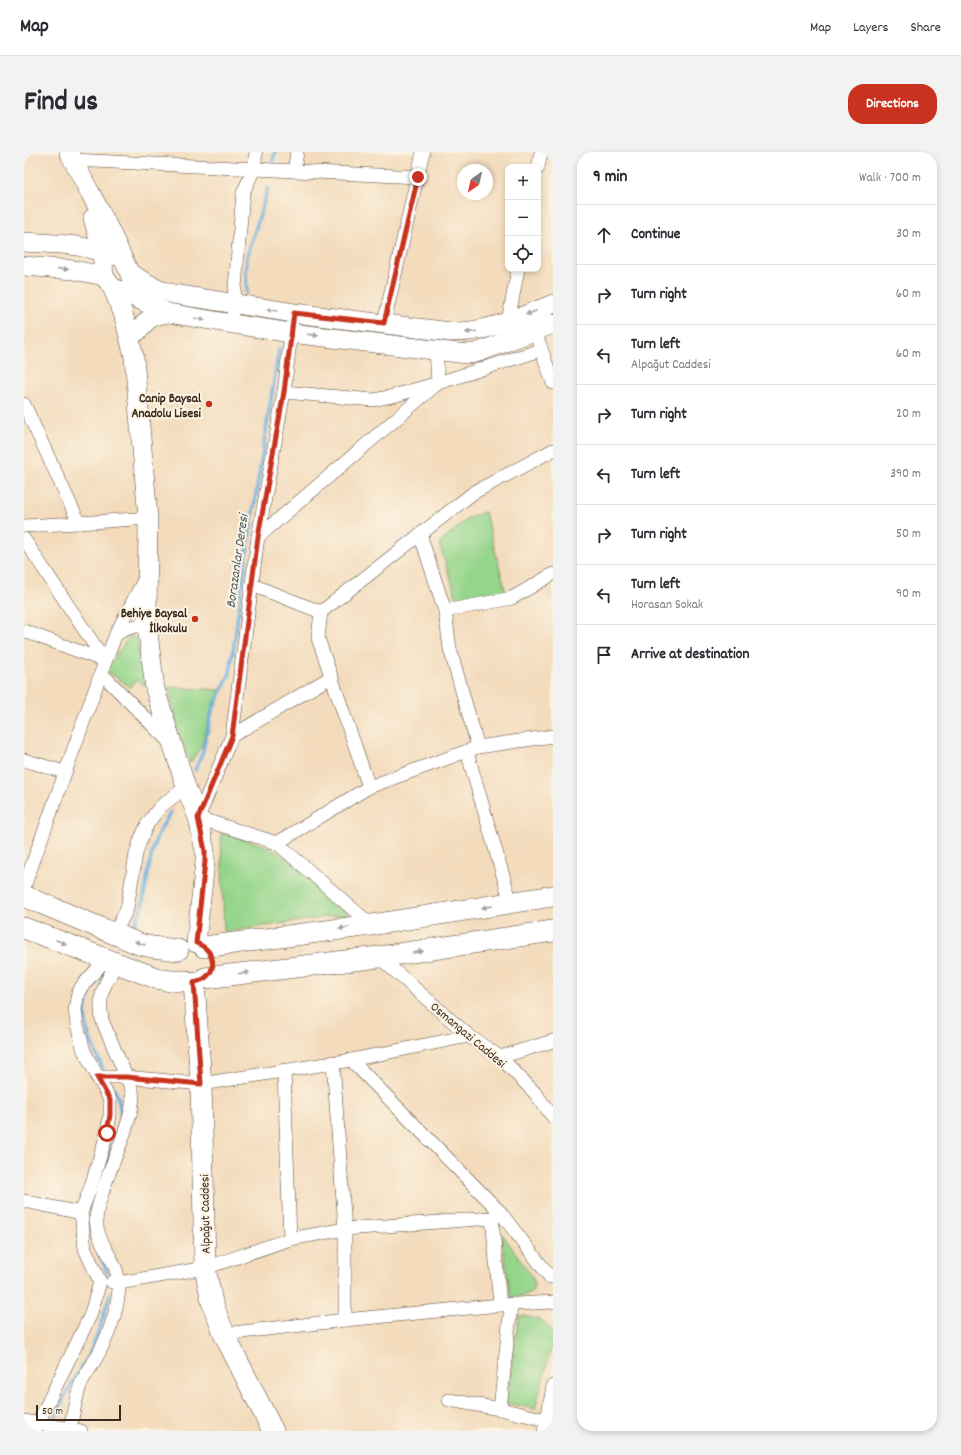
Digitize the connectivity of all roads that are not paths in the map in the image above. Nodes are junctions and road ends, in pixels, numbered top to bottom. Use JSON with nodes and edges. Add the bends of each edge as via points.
{"nodes":[{"id":1,"x":256,"y":152,"type":"edge"},
{"id":2,"x":297,"y":152,"type":"edge"},
{"id":3,"x":423,"y":152,"type":"edge"},
{"id":4,"x":541,"y":152,"type":"edge"},
{"id":5,"x":71,"y":156,"type":"edge"},
{"id":6,"x":539,"y":164,"type":"edge"},
{"id":7,"x":254,"y":169,"type":"junction"},
{"id":8,"x":294,"y":171,"type":"junction"},
{"id":9,"x":418,"y":177,"type":"junction"},
{"id":10,"x":94,"y":210,"type":"junction"},
{"id":11,"x":24,"y":242,"type":"edge"},
{"id":12,"x":74,"y":246,"type":"junction"},
{"id":13,"x":102,"y":252,"type":"junction"},
{"id":14,"x":24,"y":266,"type":"edge"},
{"id":15,"x":128,"y":269,"type":"junction"},
{"id":16,"x":517,"y":272,"type":"edge"},
{"id":17,"x":108,"y":281,"type":"junction"},
{"id":18,"x":136,"y":299,"type":"junction"},
{"id":19,"x":233,"y":304,"type":"junction"},
{"id":20,"x":553,"y":304,"type":"edge"},
{"id":21,"x":168,"y":313,"type":"junction"},
{"id":22,"x":294,"y":313,"type":"junction"},
{"id":23,"x":508,"y":322,"type":"junction"},
{"id":24,"x":384,"y":323,"type":"junction"},
{"id":25,"x":232,"y":324,"type":"junction"},
{"id":26,"x":553,"y":324,"type":"edge"},
{"id":27,"x":535,"y":331,"type":"junction"},
{"id":28,"x":138,"y":332,"type":"junction"},
{"id":29,"x":292,"y":333,"type":"junction"},
{"id":30,"x":436,"y":350,"type":"junction"},
{"id":31,"x":541,"y":350,"type":"junction"},
{"id":32,"x":134,"y":357,"type":"junction"},
{"id":33,"x":438,"y":383,"type":"junction"},
{"id":34,"x":553,"y":383,"type":"edge"},
{"id":35,"x":284,"y":392,"type":"junction"},
{"id":36,"x":24,"y":404,"type":"edge"},
{"id":37,"x":553,"y":450,"type":"edge"},
{"id":38,"x":148,"y":518,"type":"junction"},
{"id":39,"x":79,"y":523,"type":"junction"},
{"id":40,"x":24,"y":526,"type":"edge"},
{"id":41,"x":420,"y":534,"type":"junction"},
{"id":42,"x":258,"y":537,"type":"junction"},
{"id":43,"x":24,"y":539,"type":"edge"},
{"id":44,"x":147,"y":573,"type":"junction"},
{"id":45,"x":553,"y":574,"type":"edge"},
{"id":46,"x":252,"y":585,"type":"junction"},
{"id":47,"x":445,"y":611,"type":"junction"},
{"id":48,"x":321,"y":612,"type":"junction"},
{"id":49,"x":147,"y":625,"type":"junction"},
{"id":50,"x":24,"y":631,"type":"edge"},
{"id":51,"x":116,"y":634,"type":"junction"},
{"id":52,"x":103,"y":667,"type":"junction"},
{"id":53,"x":331,"y":677,"type":"junction"},
{"id":54,"x":232,"y":736,"type":"junction"},
{"id":55,"x":553,"y":736,"type":"edge"},
{"id":56,"x":171,"y":745,"type":"junction"},
{"id":57,"x":472,"y":749,"type":"junction"},
{"id":58,"x":24,"y":760,"type":"edge"},
{"id":59,"x":64,"y":772,"type":"junction"},
{"id":60,"x":186,"y":787,"type":"junction"},
{"id":61,"x":368,"y":787,"type":"junction"},
{"id":62,"x":198,"y":818,"type":"junction"},
{"id":63,"x":277,"y":843,"type":"junction"},
{"id":64,"x":24,"y":887,"type":"edge"},
{"id":65,"x":24,"y":896,"type":"edge"},
{"id":66,"x":553,"y":896,"type":"edge"},
{"id":67,"x":511,"y":903,"type":"junction"},
{"id":68,"x":371,"y":925,"type":"junction"},
{"id":69,"x":24,"y":928,"type":"edge"},
{"id":70,"x":553,"y":931,"type":"edge"},
{"id":71,"x":115,"y":933,"type":"junction"},
{"id":72,"x":193,"y":947,"type":"junction"},
{"id":73,"x":379,"y":958,"type":"junction"},
{"id":74,"x":110,"y":962,"type":"junction"},
{"id":75,"x":195,"y":980,"type":"junction"},
{"id":76,"x":469,"y":1036,"type":"junction"},
{"id":77,"x":553,"y":1041,"type":"edge"},
{"id":78,"x":500,"y":1057,"type":"junction"},
{"id":79,"x":351,"y":1060,"type":"junction"},
{"id":80,"x":333,"y":1062,"type":"junction"},
{"id":81,"x":284,"y":1070,"type":"junction"},
{"id":82,"x":97,"y":1077,"type":"junction"},
{"id":83,"x":126,"y":1077,"type":"junction"},
{"id":84,"x":201,"y":1084,"type":"junction"},
{"id":85,"x":553,"y":1117,"type":"edge"},
{"id":86,"x":24,"y":1201,"type":"edge"},
{"id":87,"x":81,"y":1213,"type":"junction"},
{"id":88,"x":496,"y":1215,"type":"junction"},
{"id":89,"x":345,"y":1230,"type":"junction"},
{"id":90,"x":290,"y":1239,"type":"junction"},
{"id":91,"x":206,"y":1268,"type":"junction"},
{"id":92,"x":552,"y":1277,"type":"edge"},
{"id":93,"x":100,"y":1282,"type":"junction"},
{"id":94,"x":119,"y":1283,"type":"junction"},
{"id":95,"x":553,"y":1302,"type":"edge"},
{"id":96,"x":506,"y":1305,"type":"junction"},
{"id":97,"x":345,"y":1320,"type":"junction"},
{"id":98,"x":224,"y":1334,"type":"junction"},
{"id":99,"x":553,"y":1386,"type":"edge"},
{"id":100,"x":449,"y":1400,"type":"dead end"},
{"id":101,"x":500,"y":1409,"type":"junction"},
{"id":102,"x":24,"y":1421,"type":"edge"},
{"id":103,"x":548,"y":1424,"type":"edge"},
{"id":104,"x":36,"y":1427,"type":"edge"},
{"id":105,"x":73,"y":1430,"type":"edge"},
{"id":106,"x":273,"y":1431,"type":"edge"}],
"edges":[{"from":1,"to":7,"type":"street"},
{"from":2,"to":8,"type":"street"},
{"from":3,"to":9,"type":"street"},
{"from":4,"to":6,"type":"street"},
{"from":5,"to":7,"type":"street"},
{"from":5,"to":10,"type":"main road"},
{"from":7,"to":8,"type":"street"},
{"from":7,"to":19,"type":"street","via":[[243,193]]},
{"from":8,"to":9,"type":"street"},
{"from":9,"to":24,"type":"street"},
{"from":10,"to":12,"type":"main road","via":[[88,230]]},
{"from":10,"to":13,"type":"main road"},
{"from":10,"to":15,"type":"main road","via":[[116,244]]},
{"from":11,"to":12,"type":"main road"},
{"from":12,"to":13,"type":"main road"},
{"from":13,"to":15,"type":"main road"},
{"from":13,"to":17,"type":"main road"},
{"from":14,"to":17,"type":"main road","one_way":true,"via":[[74,270]]},
{"from":15,"to":18,"type":"main road"},
{"from":15,"to":19,"type":"main road","via":[[157,289]]},
{"from":16,"to":23,"type":"street"},
{"from":17,"to":18,"type":"main road"},
{"from":17,"to":32,"type":"main road","via":[[123,313]]},
{"from":18,"to":21,"type":"main road"},
{"from":18,"to":28,"type":"main road"},
{"from":22,"to":19,"type":"main road","one_way":true},
{"from":19,"to":25,"type":"street"},
{"from":20,"to":23,"type":"main road","one_way":true},
{"from":21,"to":25,"type":"main road","one_way":true},
{"from":21,"to":28,"type":"main road","via":[[148,319]]},
{"from":22,"to":24,"type":"main road"},
{"from":22,"to":29,"type":"street"},
{"from":23,"to":24,"type":"main road","one_way":true,"via":[[465,333]]},
{"from":25,"to":29,"type":"main road"},
{"from":26,"to":27,"type":"main road"},
{"from":27,"to":30,"type":"main road","via":[[475,353]]},
{"from":27,"to":31,"type":"street"},
{"from":28,"to":32,"type":"main road"},
{"from":29,"to":30,"type":"main road","one_way":true},
{"from":29,"to":35,"type":"street"},
{"from":30,"to":33,"type":"street"},
{"from":31,"to":33,"type":"street"},
{"from":31,"to":34,"type":"street"},
{"from":32,"to":38,"type":"main road"},
{"from":33,"to":35,"type":"street","via":[[373,400]]},
{"from":33,"to":42,"type":"street"},
{"from":35,"to":42,"type":"street"},
{"from":36,"to":39,"type":"street"},
{"from":37,"to":41,"type":"street","via":[[473,493]]},
{"from":38,"to":39,"type":"street"},
{"from":38,"to":44,"type":"main road"},
{"from":39,"to":40,"type":"street"},
{"from":41,"to":47,"type":"street"},
{"from":41,"to":48,"type":"street"},
{"from":42,"to":46,"type":"street"},
{"from":43,"to":52,"type":"street"},
{"from":44,"to":49,"type":"main road"},
{"from":44,"to":51,"type":"street"},
{"from":45,"to":47,"type":"street","via":[[512,598]]},
{"from":46,"to":48,"type":"street"},
{"from":46,"to":54,"type":"street"},
{"from":47,"to":57,"type":"street","via":[[450,649]]},
{"from":48,"to":53,"type":"street","via":[[318,638]]},
{"from":49,"to":51,"type":"street","via":[[137,625]]},
{"from":49,"to":56,"type":"main road","via":[[155,689]]},
{"from":50,"to":52,"type":"street"},
{"from":51,"to":52,"type":"street"},
{"from":52,"to":56,"type":"street"},
{"from":52,"to":59,"type":"street"},
{"from":53,"to":54,"type":"street"},
{"from":53,"to":61,"type":"street"},
{"from":54,"to":62,"type":"street"},
{"from":55,"to":57,"type":"street"},
{"from":56,"to":60,"type":"main road"},
{"from":57,"to":61,"type":"street"},
{"from":57,"to":67,"type":"street"},
{"from":58,"to":59,"type":"street"},
{"from":59,"to":64,"type":"street"},
{"from":60,"to":62,"type":"main road"},
{"from":60,"to":71,"type":"street","via":[[160,807],[148,823],[136,854],[127,909]]},
{"from":61,"to":63,"type":"street"},
{"from":62,"to":63,"type":"street"},
{"from":62,"to":72,"type":"main road","via":[[205,862]]},
{"from":63,"to":68,"type":"street"},
{"from":65,"to":71,"type":"main road"},
{"from":66,"to":67,"type":"main road"},
{"from":67,"to":68,"type":"main road","one_way":true},
{"from":68,"to":72,"type":"main road","one_way":true},
{"from":69,"to":74,"type":"main road","one_way":true},
{"from":73,"to":70,"type":"main road","one_way":true},
{"from":72,"to":71,"type":"main road","one_way":true,"via":[[152,947]]},
{"from":72,"to":75,"type":"main road","via":[[211,956],[212,962],[212,969]]},
{"from":72,"to":75,"type":"main road","via":[[173,961],[180,978]]},
{"from":75,"to":73,"type":"main road","one_way":true},
{"from":73,"to":76,"type":"street","name":"Osmangazi Caddesi"},
{"from":74,"to":75,"type":"main road","via":[[170,981]]},
{"from":74,"to":82,"type":"street","via":[[80,990],[75,1009],[82,1045]]},
{"from":74,"to":83,"type":"street","via":[[101,996],[102,1020]]},
{"from":75,"to":84,"type":"main road","name":"Alpağut Caddesi"},
{"from":76,"to":78,"type":"street","name":"Osmangazi Caddesi"},
{"from":76,"to":79,"type":"street"},
{"from":77,"to":78,"type":"street"},
{"from":78,"to":85,"type":"street","name":"Osmangazi Caddesi","via":[[535,1093]]},
{"from":79,"to":80,"type":"street"},
{"from":79,"to":88,"type":"street"},
{"from":80,"to":81,"type":"street"},
{"from":80,"to":89,"type":"street"},
{"from":81,"to":84,"type":"street"},
{"from":81,"to":90,"type":"street"},
{"from":82,"to":83,"type":"street"},
{"from":82,"to":87,"type":"street","via":[[110,1100],[110,1115],[107,1133]]},
{"from":83,"to":84,"type":"street"},
{"from":83,"to":94,"type":"street","via":[[132,1090],[131,1111],[100,1201],[96,1224],[118,1272]]},
{"from":84,"to":91,"type":"main road","name":"Alpağut Caddesi"},
{"from":86,"to":87,"type":"street"},
{"from":87,"to":93,"type":"street","via":[[85,1249]]},
{"from":88,"to":89,"type":"street"},
{"from":88,"to":92,"type":"street"},
{"from":88,"to":96,"type":"street"},
{"from":89,"to":90,"type":"street"},
{"from":89,"to":97,"type":"street"},
{"from":90,"to":91,"type":"street"},
{"from":91,"to":94,"type":"street"},
{"from":91,"to":98,"type":"main road","name":"Alpağut Caddesi","via":[[212,1302]]},
{"from":93,"to":94,"type":"street"},
{"from":93,"to":104,"type":"street","via":[[90,1316]]},
{"from":94,"to":105,"type":"street","via":[[112,1321],[104,1343],[83,1380],[74,1408]]},
{"from":95,"to":96,"type":"street"},
{"from":96,"to":97,"type":"street"},
{"from":96,"to":101,"type":"street"},
{"from":97,"to":98,"type":"street"},
{"from":98,"to":106,"type":"main road","name":"Alpağut Caddesi"},
{"from":99,"to":103,"type":"street"},
{"from":100,"to":101,"type":"street"},
{"from":101,"to":103,"type":"street"},
{"from":102,"to":104,"type":"street"},
{"from":104,"to":105,"type":"street"}]}
